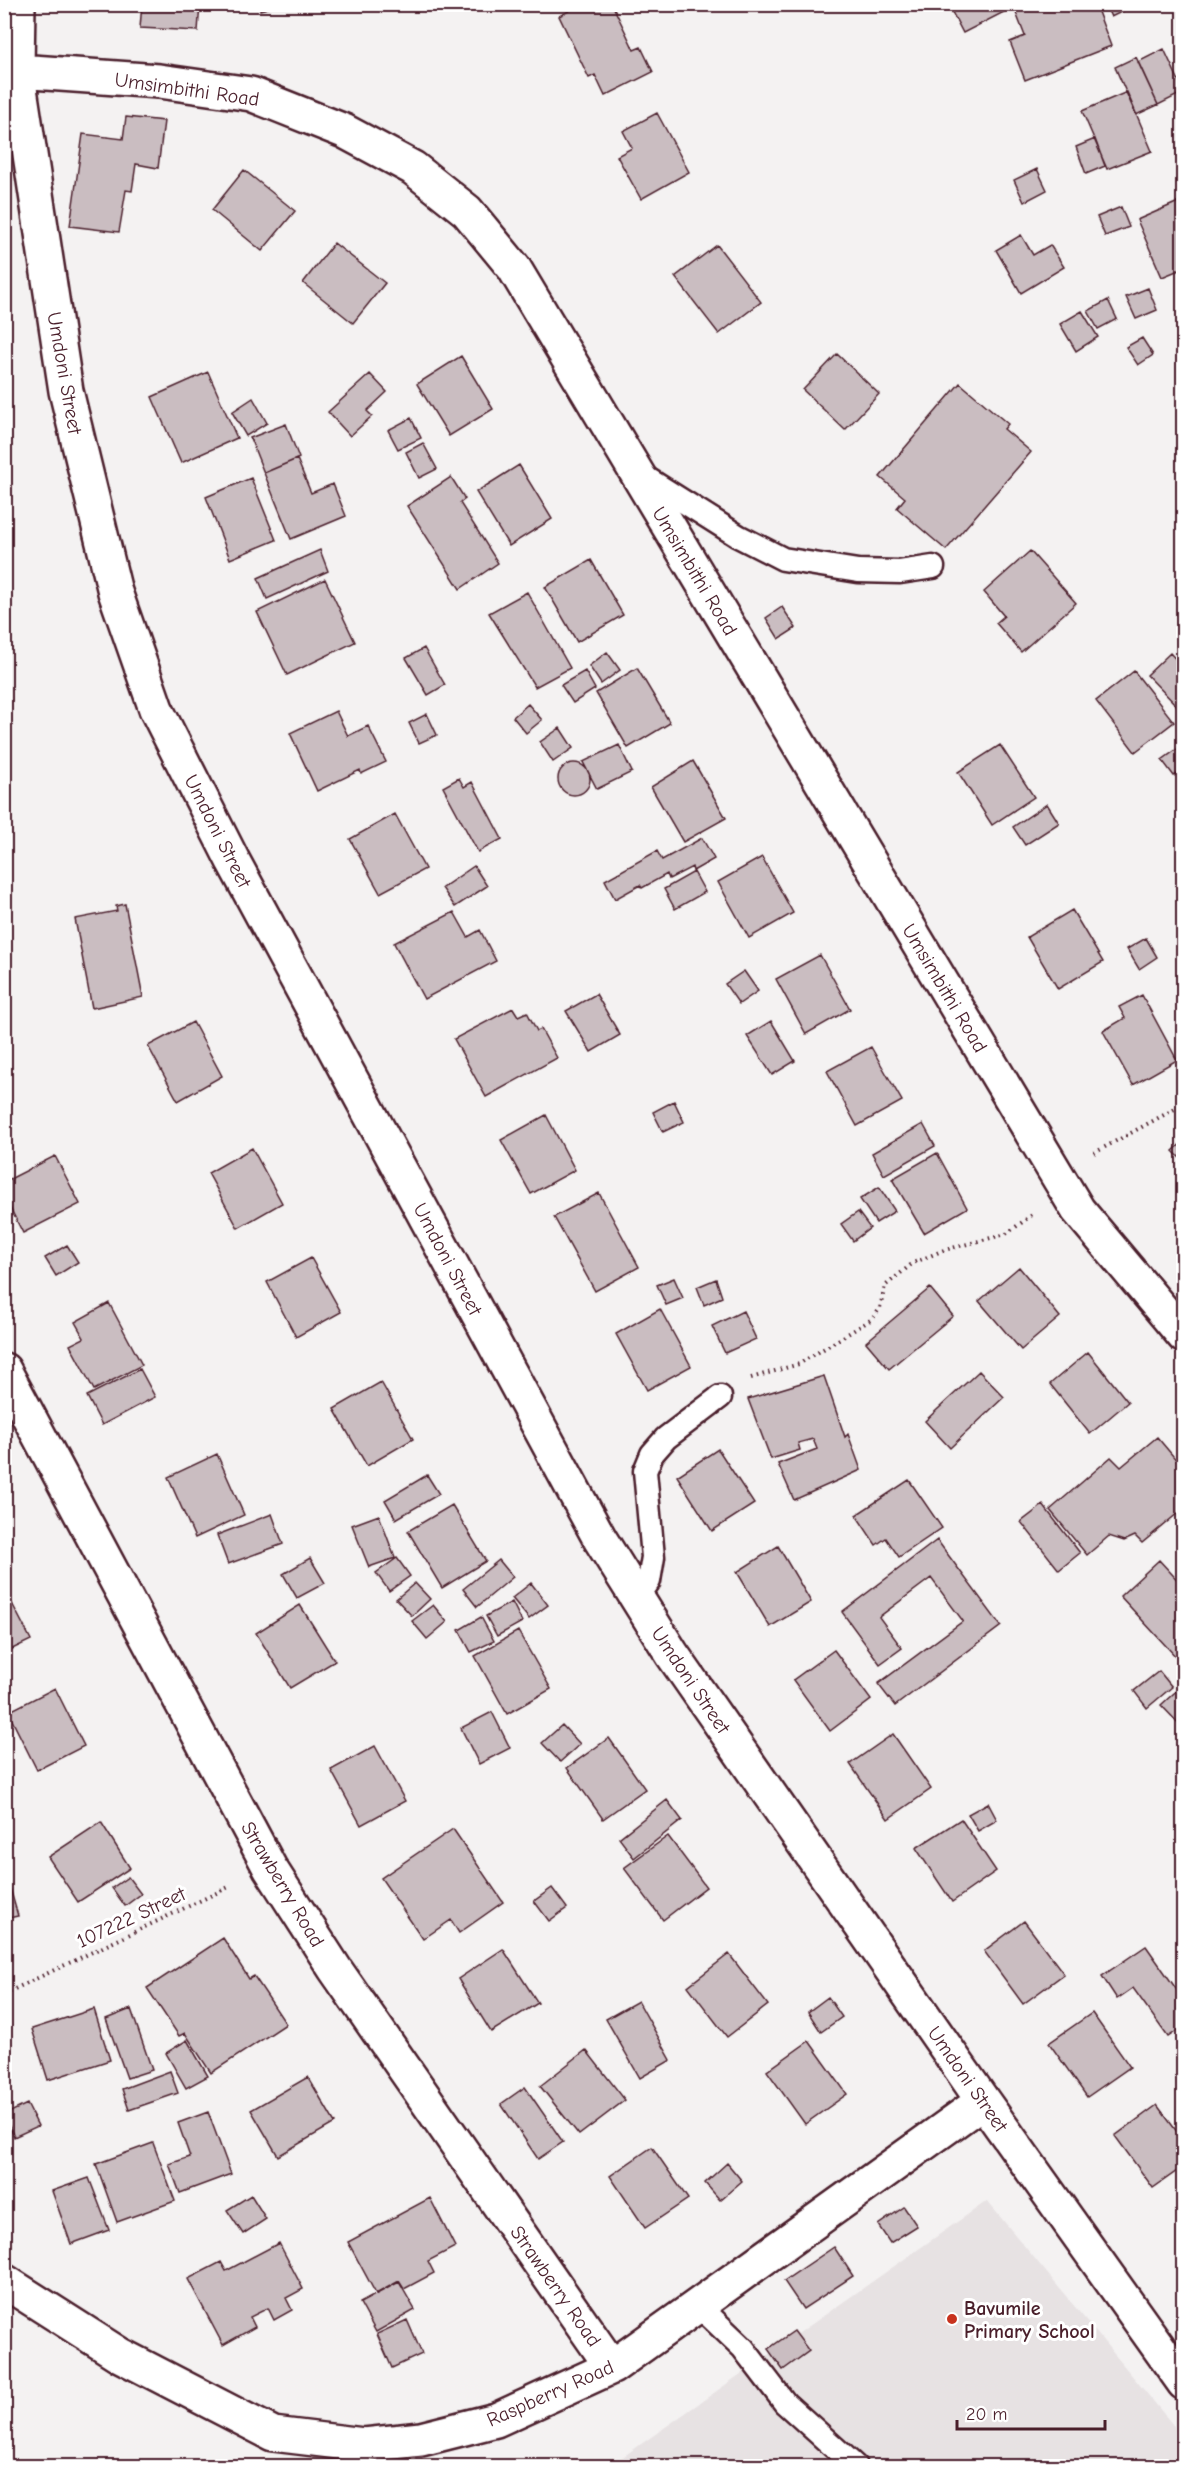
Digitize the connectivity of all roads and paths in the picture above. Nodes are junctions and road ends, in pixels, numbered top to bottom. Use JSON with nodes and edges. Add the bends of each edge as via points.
{"nodes":[{"id":1,"x":18,"y":4,"type":"edge"},
{"id":2,"x":11,"y":70,"type":"edge"},
{"id":3,"x":636,"y":472,"type":"junction"},
{"id":4,"x":933,"y":567,"type":"dead end"},
{"id":5,"x":1184,"y":1104,"type":"edge"},
{"id":6,"x":1062,"y":1183,"type":"junction"},
{"id":7,"x":1184,"y":1336,"type":"edge"},
{"id":8,"x":4,"y":1370,"type":"edge"},
{"id":9,"x":720,"y":1397,"type":"joint"},
{"id":10,"x":637,"y":1599,"type":"junction"},
{"id":11,"x":270,"y":1868,"type":"junction"},
{"id":12,"x":4,"y":1994,"type":"edge"},
{"id":13,"x":983,"y":2101,"type":"junction"},
{"id":14,"x":4,"y":2281,"type":"edge"},
{"id":15,"x":699,"y":2306,"type":"junction"},
{"id":16,"x":612,"y":2367,"type":"junction"},
{"id":17,"x":1184,"y":2383,"type":"edge"},
{"id":18,"x":855,"y":2466,"type":"edge"}],
"edges":[{"from":1,"to":2,"type":"street","name":"Umdoni Street"},
{"from":2,"to":3,"type":"street","name":"Umsimbithi Road","via":[[159,81],[251,94],[344,131],[413,168],[467,211],[514,268]]},
{"from":2,"to":10,"type":"street","name":"Umdoni Street","via":[[66,391],[115,592],[156,710],[233,861],[566,1477]]},
{"from":3,"to":4,"type":"lane","via":[[738,536],[783,559],[858,571],[900,572]]},
{"from":3,"to":6,"type":"street","name":"Umsimbithi Road"},
{"from":5,"to":6,"type":"path"},
{"from":6,"to":7,"type":"street","name":"Umsimbithi Road","via":[[1078,1210]]},
{"from":6,"to":9,"type":"path","via":[[1006,1234],[953,1246],[913,1263],[885,1286],[880,1308],[872,1319],[799,1364],[744,1380]]},
{"from":8,"to":11,"type":"street","name":"Strawberry Road"},
{"from":9,"to":10,"type":"lane","via":[[666,1438],[652,1454],[645,1471],[653,1557],[648,1581]]},
{"from":10,"to":13,"type":"street","name":"Umdoni Street"},
{"from":11,"to":12,"type":"path","name":"107222 Street"},
{"from":11,"to":16,"type":"street","name":"Strawberry Road","via":[[335,1969]]},
{"from":13,"to":15,"type":"street","name":"Raspberry Road"},
{"from":13,"to":17,"type":"street","name":"Umdoni Street"},
{"from":14,"to":16,"type":"street","name":"Raspberry Road","via":[[120,2355],[273,2434],[364,2445],[421,2439],[496,2420]]},
{"from":15,"to":16,"type":"street","name":"Raspberry Road"},
{"from":15,"to":18,"type":"lane","via":[[743,2348],[785,2403]]}]}
